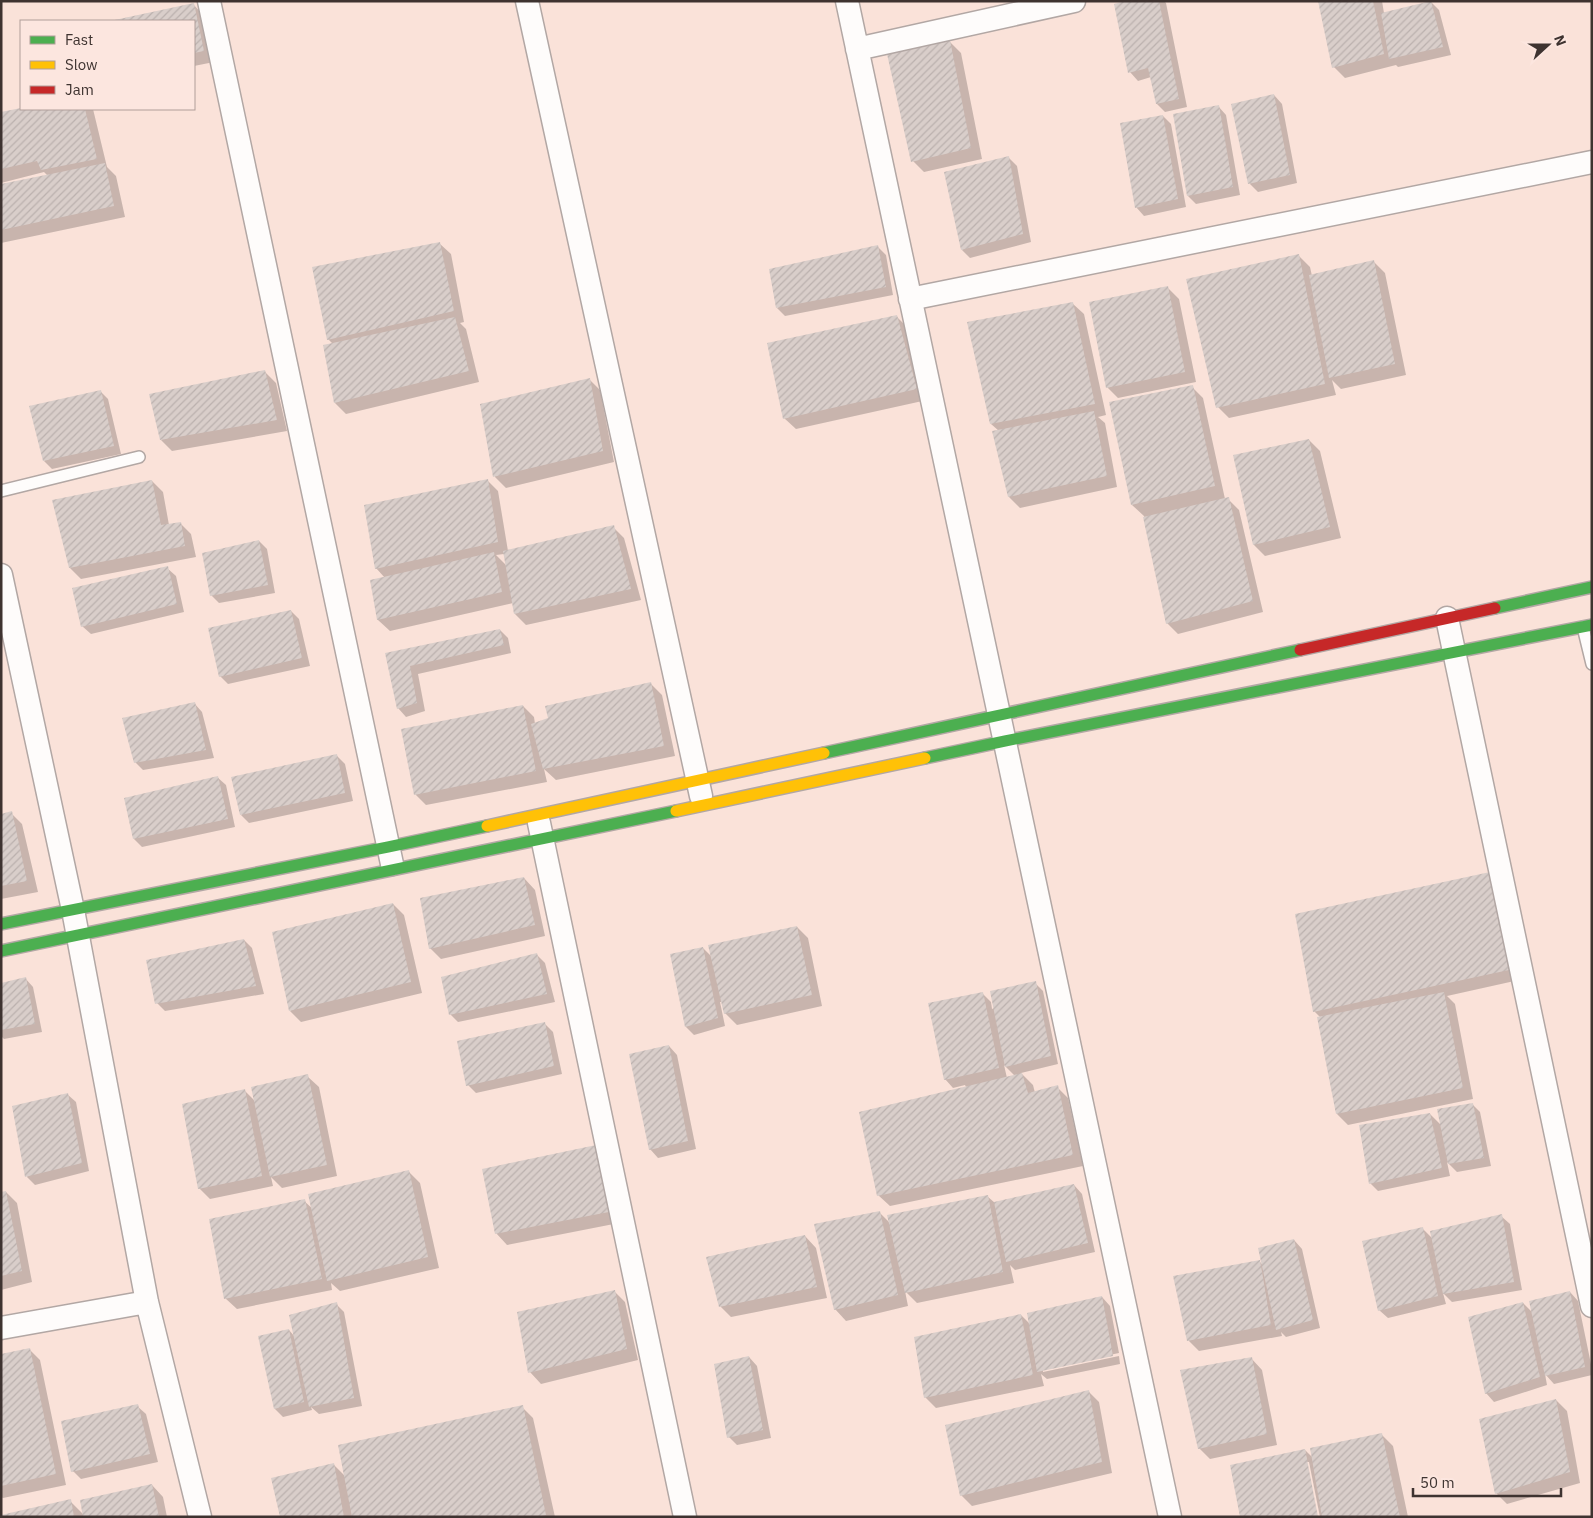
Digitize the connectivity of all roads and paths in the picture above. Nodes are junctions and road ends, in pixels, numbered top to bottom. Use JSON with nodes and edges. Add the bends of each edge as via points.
{"nodes":[{"id":1,"x":209,"y":1,"type":"edge"},
{"id":2,"x":526,"y":1,"type":"edge"},
{"id":3,"x":847,"y":1,"type":"edge"},
{"id":4,"x":1074,"y":1,"type":"edge"},
{"id":5,"x":857,"y":49,"type":"junction"},
{"id":6,"x":1592,"y":162,"type":"edge"},
{"id":7,"x":910,"y":299,"type":"junction"},
{"id":8,"x":139,"y":457,"type":"dead end"},
{"id":9,"x":1,"y":491,"type":"edge"},
{"id":10,"x":1,"y":575,"type":"edge"},
{"id":11,"x":1592,"y":587,"type":"edge"},
{"id":12,"x":1447,"y":618,"type":"junction"},
{"id":13,"x":1587,"y":626,"type":"edge"},
{"id":14,"x":1454,"y":653,"type":"junction"},
{"id":15,"x":1592,"y":664,"type":"edge"},
{"id":16,"x":1000,"y":715,"type":"junction"},
{"id":17,"x":1005,"y":741,"type":"junction"},
{"id":18,"x":697,"y":781,"type":"junction"},
{"id":19,"x":703,"y":805,"type":"junction"},
{"id":20,"x":538,"y":815,"type":"junction"},
{"id":21,"x":543,"y":840,"type":"junction"},
{"id":22,"x":388,"y":847,"type":"junction"},
{"id":23,"x":394,"y":871,"type":"junction"},
{"id":24,"x":73,"y":910,"type":"junction"},
{"id":25,"x":1,"y":924,"type":"edge"},
{"id":26,"x":78,"y":936,"type":"junction"},
{"id":27,"x":1,"y":951,"type":"edge"},
{"id":28,"x":147,"y":1302,"type":"junction"},
{"id":29,"x":1592,"y":1306,"type":"edge"},
{"id":30,"x":1,"y":1328,"type":"edge"},
{"id":31,"x":200,"y":1517,"type":"edge"},
{"id":32,"x":685,"y":1517,"type":"edge"},
{"id":33,"x":1170,"y":1517,"type":"edge"}],
"edges":[{"from":1,"to":22,"type":"street"},
{"from":2,"to":18,"type":"street"},
{"from":3,"to":5,"type":"street"},
{"from":4,"to":5,"type":"street"},
{"from":5,"to":7,"type":"street"},
{"from":6,"to":7,"type":"street"},
{"from":7,"to":16,"type":"street"},
{"from":8,"to":9,"type":"lane"},
{"from":10,"to":24,"type":"street"},
{"from":11,"to":12,"type":"main road"},
{"from":12,"to":14,"type":"street"},
{"from":12,"to":16,"type":"main road","via":[[1367,640]]},
{"from":13,"to":14,"type":"main road"},
{"from":13,"to":15,"type":"lane"},
{"from":14,"to":17,"type":"main road","via":[[1371,665]]},
{"from":14,"to":29,"type":"street"},
{"from":16,"to":17,"type":"street"},
{"from":16,"to":18,"type":"main road"},
{"from":17,"to":19,"type":"main road"},
{"from":17,"to":33,"type":"street"},
{"from":18,"to":19,"type":"street"},
{"from":18,"to":20,"type":"main road"},
{"from":19,"to":21,"type":"main road"},
{"from":20,"to":21,"type":"street"},
{"from":20,"to":22,"type":"main road"},
{"from":21,"to":23,"type":"main road"},
{"from":21,"to":32,"type":"street"},
{"from":22,"to":23,"type":"street"},
{"from":22,"to":24,"type":"main road"},
{"from":23,"to":26,"type":"main road"},
{"from":24,"to":25,"type":"main road"},
{"from":24,"to":26,"type":"street"},
{"from":26,"to":27,"type":"main road"},
{"from":26,"to":28,"type":"street"},
{"from":28,"to":30,"type":"street"},
{"from":28,"to":31,"type":"street"}]}
